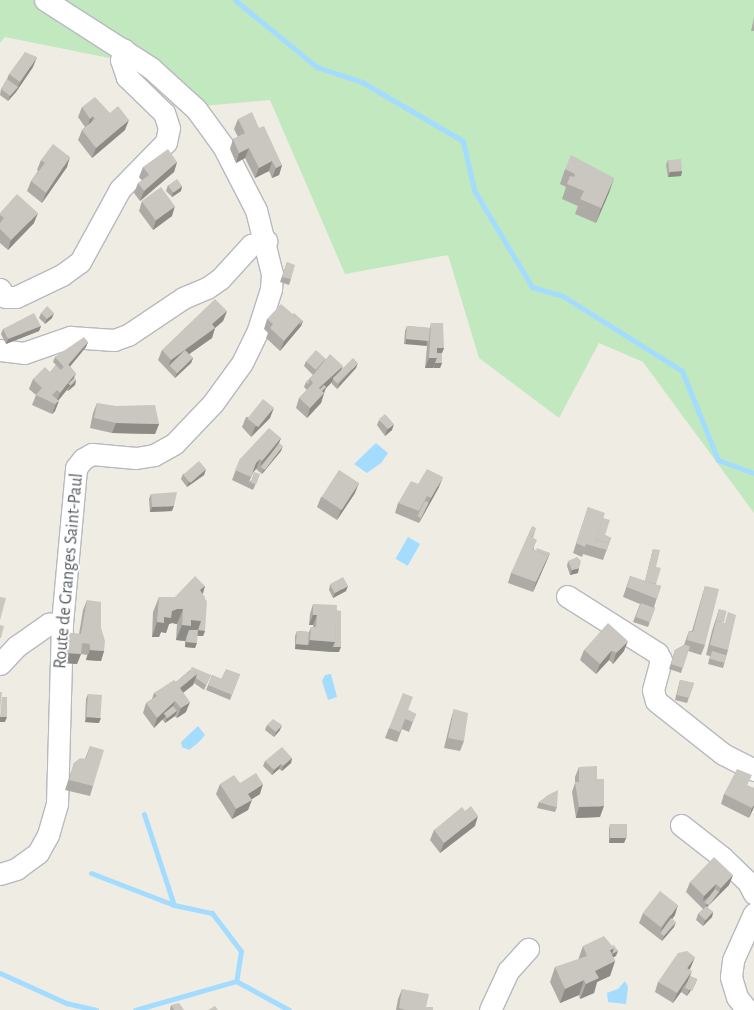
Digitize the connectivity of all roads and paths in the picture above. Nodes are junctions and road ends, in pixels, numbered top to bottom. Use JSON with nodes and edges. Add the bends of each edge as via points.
{"nodes":[{"id":1,"x":45,"y":0,"type":"edge"},
{"id":2,"x":122,"y":55,"type":"junction"},
{"id":3,"x":266,"y":241,"type":"junction"},
{"id":4,"x":0,"y":289,"type":"edge"},
{"id":5,"x":0,"y":350,"type":"edge"},
{"id":6,"x":566,"y":596,"type":"dead end"},
{"id":7,"x":62,"y":623,"type":"junction"},
{"id":8,"x":0,"y":664,"type":"edge"},
{"id":9,"x":754,"y":770,"type":"edge"},
{"id":10,"x":681,"y":825,"type":"dead end"},
{"id":11,"x":0,"y":874,"type":"edge"},
{"id":12,"x":754,"y":894,"type":"edge"},
{"id":13,"x":754,"y":913,"type":"edge"},
{"id":14,"x":528,"y":948,"type":"dead end"},
{"id":15,"x":490,"y":1010,"type":"edge"},
{"id":16,"x":747,"y":1010,"type":"edge"}],
"edges":[{"from":1,"to":2,"type":"street","name":"Route de Granges Saint-Paul"},
{"from":2,"to":3,"type":"street","name":"Route de Granges Saint-Paul","via":[[151,68],[196,109],[223,146],[256,210]]},
{"from":2,"to":4,"type":"street","via":[[127,77],[164,113],[169,128],[166,142],[120,189],[80,262],[62,275],[16,297],[5,297]]},
{"from":3,"to":5,"type":"street","via":[[251,245],[208,288],[183,298],[128,335],[114,340],[70,337],[24,353]]},
{"from":3,"to":7,"type":"street","name":"Route de Granges Saint-Paul","via":[[272,274],[271,289],[258,330],[242,363],[214,402],[174,444],[154,455],[136,458],[92,454],[76,468]]},
{"from":6,"to":9,"type":"street","via":[[657,653],[661,660],[653,681],[656,701],[723,754]]},
{"from":7,"to":8,"type":"street","via":[[49,624],[17,646]]},
{"from":7,"to":11,"type":"street","name":"Route de Granges Saint-Paul","via":[[57,804],[48,835],[38,853],[16,869]]},
{"from":10,"to":12,"type":"street","via":[[722,857],[748,882]]},
{"from":13,"to":16,"type":"street","via":[[732,969],[732,987]]},
{"from":14,"to":15,"type":"street","via":[[508,971]]}]}
